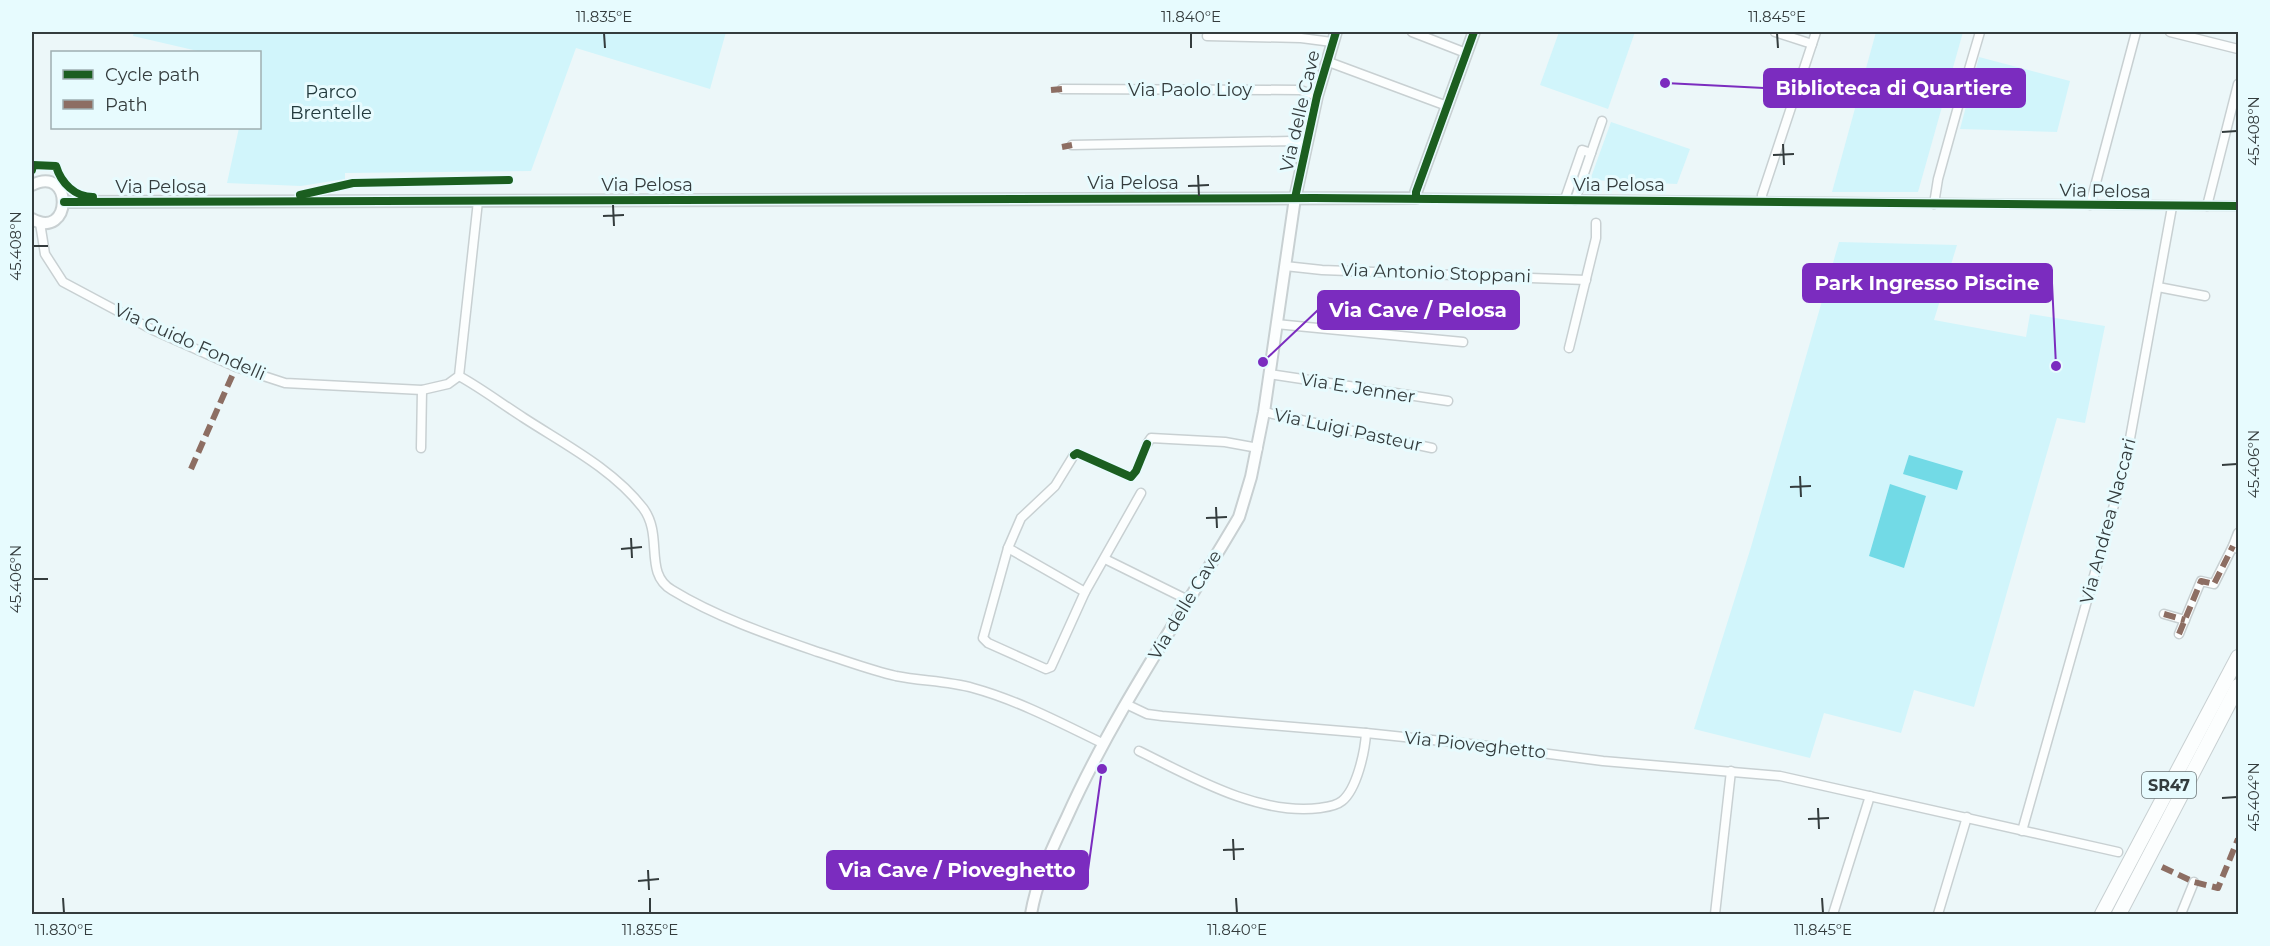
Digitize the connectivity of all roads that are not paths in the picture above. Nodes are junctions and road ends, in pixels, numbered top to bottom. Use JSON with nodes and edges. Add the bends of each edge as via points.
{"nodes":[{"id":1,"x":1412,"y":32,"type":"edge"},
{"id":2,"x":1474,"y":32,"type":"edge"},
{"id":3,"x":1775,"y":32,"type":"edge"},
{"id":4,"x":1816,"y":32,"type":"edge"},
{"id":5,"x":1980,"y":32,"type":"edge"},
{"id":6,"x":2136,"y":32,"type":"edge"},
{"id":7,"x":2170,"y":32,"type":"edge"},
{"id":8,"x":1207,"y":36,"type":"dead end"},
{"id":9,"x":1334,"y":37,"type":"edge"},
{"id":10,"x":1812,"y":44,"type":"junction"},
{"id":11,"x":2238,"y":49,"type":"edge"},
{"id":12,"x":1466,"y":53,"type":"junction"},
{"id":13,"x":1326,"y":61,"type":"junction"},
{"id":14,"x":1965,"y":83,"type":"dead end"},
{"id":15,"x":2238,"y":84,"type":"edge"},
{"id":16,"x":1062,"y":89,"type":"dead end"},
{"id":17,"x":1317,"y":96,"type":"junction"},
{"id":18,"x":1961,"y":96,"type":"dead end"},
{"id":19,"x":1447,"y":106,"type":"junction"},
{"id":20,"x":1602,"y":121,"type":"dead end"},
{"id":21,"x":1307,"y":144,"type":"junction"},
{"id":22,"x":1072,"y":145,"type":"dead end"},
{"id":23,"x":1591,"y":153,"type":"junction"},
{"id":24,"x":32,"y":185,"type":"edge"},
{"id":25,"x":1296,"y":198,"type":"junction"},
{"id":26,"x":1416,"y":198,"type":"junction"},
{"id":27,"x":1565,"y":199,"type":"junction"},
{"id":28,"x":1575,"y":200,"type":"junction"},
{"id":29,"x":478,"y":201,"type":"junction"},
{"id":30,"x":1762,"y":201,"type":"junction"},
{"id":31,"x":64,"y":202,"type":"junction"},
{"id":32,"x":1934,"y":204,"type":"junction"},
{"id":33,"x":2090,"y":206,"type":"junction"},
{"id":34,"x":2207,"y":206,"type":"junction"},
{"id":35,"x":2238,"y":206,"type":"edge"},
{"id":36,"x":2172,"y":207,"type":"junction"},
{"id":37,"x":36,"y":221,"type":"edge"},
{"id":38,"x":1596,"y":223,"type":"dead end"},
{"id":39,"x":1285,"y":267,"type":"junction"},
{"id":40,"x":1586,"y":280,"type":"junction"},
{"id":41,"x":2158,"y":287,"type":"junction"},
{"id":42,"x":2205,"y":296,"type":"dead end"},
{"id":43,"x":1276,"y":324,"type":"junction"},
{"id":44,"x":1463,"y":342,"type":"dead end"},
{"id":45,"x":1569,"y":348,"type":"dead end"},
{"id":46,"x":1269,"y":374,"type":"junction"},
{"id":47,"x":459,"y":376,"type":"junction"},
{"id":48,"x":422,"y":390,"type":"junction"},
{"id":49,"x":1448,"y":401,"type":"dead end"},
{"id":50,"x":1264,"y":412,"type":"junction"},
{"id":51,"x":1147,"y":444,"type":"dead end"},
{"id":52,"x":421,"y":448,"type":"dead end"},
{"id":53,"x":1258,"y":448,"type":"junction"},
{"id":54,"x":1432,"y":448,"type":"dead end"},
{"id":55,"x":1074,"y":455,"type":"dead end"},
{"id":56,"x":1141,"y":493,"type":"dead end"},
{"id":57,"x":2238,"y":533,"type":"edge"},
{"id":58,"x":1008,"y":548,"type":"junction"},
{"id":59,"x":2236,"y":548,"type":"edge"},
{"id":60,"x":1105,"y":559,"type":"junction"},
{"id":61,"x":1085,"y":592,"type":"junction"},
{"id":62,"x":1190,"y":601,"type":"junction"},
{"id":63,"x":2164,"y":614,"type":"dead end"},
{"id":64,"x":2185,"y":620,"type":"junction"},
{"id":65,"x":2179,"y":633,"type":"dead end"},
{"id":66,"x":2238,"y":657,"type":"edge"},
{"id":67,"x":2238,"y":686,"type":"edge"},
{"id":68,"x":1126,"y":704,"type":"junction"},
{"id":69,"x":1366,"y":733,"type":"junction"},
{"id":70,"x":1102,"y":743,"type":"junction"},
{"id":71,"x":1139,"y":751,"type":"dead end"},
{"id":72,"x":1731,"y":771,"type":"junction"},
{"id":73,"x":1870,"y":796,"type":"junction"},
{"id":74,"x":1967,"y":817,"type":"junction"},
{"id":75,"x":2022,"y":831,"type":"junction"},
{"id":76,"x":2118,"y":852,"type":"dead end"},
{"id":77,"x":2194,"y":882,"type":"dead end"},
{"id":78,"x":1031,"y":915,"type":"edge"},
{"id":79,"x":1715,"y":915,"type":"edge"},
{"id":80,"x":1833,"y":915,"type":"edge"},
{"id":81,"x":1938,"y":915,"type":"edge"},
{"id":82,"x":2102,"y":915,"type":"edge"},
{"id":83,"x":2119,"y":915,"type":"edge"},
{"id":84,"x":2181,"y":915,"type":"edge"}],
"edges":[{"from":1,"to":12,"type":"street"},
{"from":2,"to":12,"type":"street"},
{"from":3,"to":10,"type":"street"},
{"from":4,"to":10,"type":"street"},
{"from":5,"to":14,"type":"street"},
{"from":6,"to":33,"type":"street"},
{"from":7,"to":11,"type":"street"},
{"from":8,"to":9,"type":"street"},
{"from":9,"to":13,"type":"street","name":"Via delle Cave"},
{"from":10,"to":30,"type":"street"},
{"from":12,"to":19,"type":"street"},
{"from":13,"to":17,"type":"street","name":"Via delle Cave"},
{"from":13,"to":19,"type":"street"},
{"from":15,"to":34,"type":"street"},
{"from":16,"to":17,"type":"street","name":"Via Paolo Lioy","via":[[1300,90]]},
{"from":17,"to":21,"type":"street","name":"Via delle Cave"},
{"from":18,"to":32,"type":"street"},
{"from":19,"to":26,"type":"street"},
{"from":20,"to":23,"type":"street","name":"Via Pelosa"},
{"from":21,"to":22,"type":"street","via":[[1292,141]]},
{"from":21,"to":25,"type":"street","name":"Via delle Cave"},
{"from":23,"to":27,"type":"street","name":"Via Pelosa","via":[[1582,150]]},
{"from":23,"to":28,"type":"street","name":"Via Pelosa"},
{"from":24,"to":31,"type":"street","via":[[52,183]]},
{"from":25,"to":26,"type":"street","name":"Via Pelosa"},
{"from":25,"to":29,"type":"street","name":"Via Pelosa"},
{"from":25,"to":39,"type":"street","name":"Via delle Cave"},
{"from":26,"to":27,"type":"street","name":"Via Pelosa"},
{"from":27,"to":28,"type":"street","name":"Via Pelosa"},
{"from":28,"to":30,"type":"street","name":"Via Pelosa"},
{"from":29,"to":31,"type":"street","name":"Via Pelosa"},
{"from":29,"to":47,"type":"street"},
{"from":30,"to":32,"type":"street","name":"Via Pelosa"},
{"from":31,"to":37,"type":"street","via":[[52,221]]},
{"from":32,"to":33,"type":"street","name":"Via Pelosa"},
{"from":33,"to":36,"type":"street","name":"Via Pelosa"},
{"from":34,"to":35,"type":"street","name":"Via Pelosa"},
{"from":34,"to":36,"type":"street","name":"Via Pelosa"},
{"from":36,"to":41,"type":"street","name":"Via Andrea Naccari"},
{"from":37,"to":48,"type":"street","name":"Via Guido Fondelli","via":[[45,254],[63,282],[153,330],[236,367],[285,382]]},
{"from":38,"to":40,"type":"street"},
{"from":39,"to":40,"type":"street","name":"Via Antonio Stoppani"},
{"from":39,"to":43,"type":"street","name":"Via delle Cave"},
{"from":40,"to":45,"type":"street"},
{"from":41,"to":42,"type":"street"},
{"from":41,"to":75,"type":"street","name":"Via Andrea Naccari","via":[[2125,466]]},
{"from":43,"to":44,"type":"street"},
{"from":43,"to":46,"type":"street","name":"Via delle Cave"},
{"from":46,"to":49,"type":"street","name":"Via E. Jenner"},
{"from":46,"to":50,"type":"street","name":"Via delle Cave"},
{"from":47,"to":48,"type":"street","name":"Via Guido Fondelli","via":[[448,384]]},
{"from":47,"to":70,"type":"street","via":[[587,459],[628,491],[645,510],[655,540],[659,580],[670,589],[740,623],[798,645],[872,670],[972,688]]},
{"from":48,"to":52,"type":"street"},
{"from":50,"to":53,"type":"street","name":"Via delle Cave"},
{"from":50,"to":54,"type":"street","name":"Via Luigi Pasteur"},
{"from":51,"to":53,"type":"street","via":[[1151,438]]},
{"from":53,"to":62,"type":"street","name":"Via delle Cave","via":[[1239,517]]},
{"from":55,"to":58,"type":"street","via":[[1055,486],[1021,518]]},
{"from":56,"to":60,"type":"street"},
{"from":57,"to":59,"type":"street"},
{"from":58,"to":61,"type":"street"},
{"from":58,"to":61,"type":"street","via":[[983,638],[1046,669],[1051,667]]},
{"from":59,"to":64,"type":"street","via":[[2214,584],[2201,581]]},
{"from":60,"to":61,"type":"street"},
{"from":60,"to":62,"type":"street"},
{"from":62,"to":68,"type":"street","name":"Via delle Cave"},
{"from":63,"to":64,"type":"street"},
{"from":64,"to":65,"type":"street"},
{"from":66,"to":82,"type":"highway","number":"SR47"},
{"from":67,"to":83,"type":"highway","number":"SR47"},
{"from":68,"to":69,"type":"street","name":"Via Pioveghetto","via":[[1162,716]]},
{"from":68,"to":70,"type":"street","name":"Via delle Cave"},
{"from":69,"to":71,"type":"street","via":[[1355,780],[1342,802],[1308,810],[1242,798]]},
{"from":69,"to":72,"type":"street","name":"Via Pioveghetto","via":[[1603,761]]},
{"from":70,"to":78,"type":"street","name":"Via delle Cave","via":[[1037,884]]},
{"from":72,"to":73,"type":"street","name":"Via Pioveghetto","via":[[1780,776]]},
{"from":72,"to":79,"type":"street"},
{"from":73,"to":74,"type":"street","name":"Via Pioveghetto"},
{"from":73,"to":80,"type":"street"},
{"from":74,"to":75,"type":"street","name":"Via Pioveghetto"},
{"from":74,"to":81,"type":"street"},
{"from":75,"to":76,"type":"street","name":"Via Pioveghetto"},
{"from":77,"to":84,"type":"street"}]}
